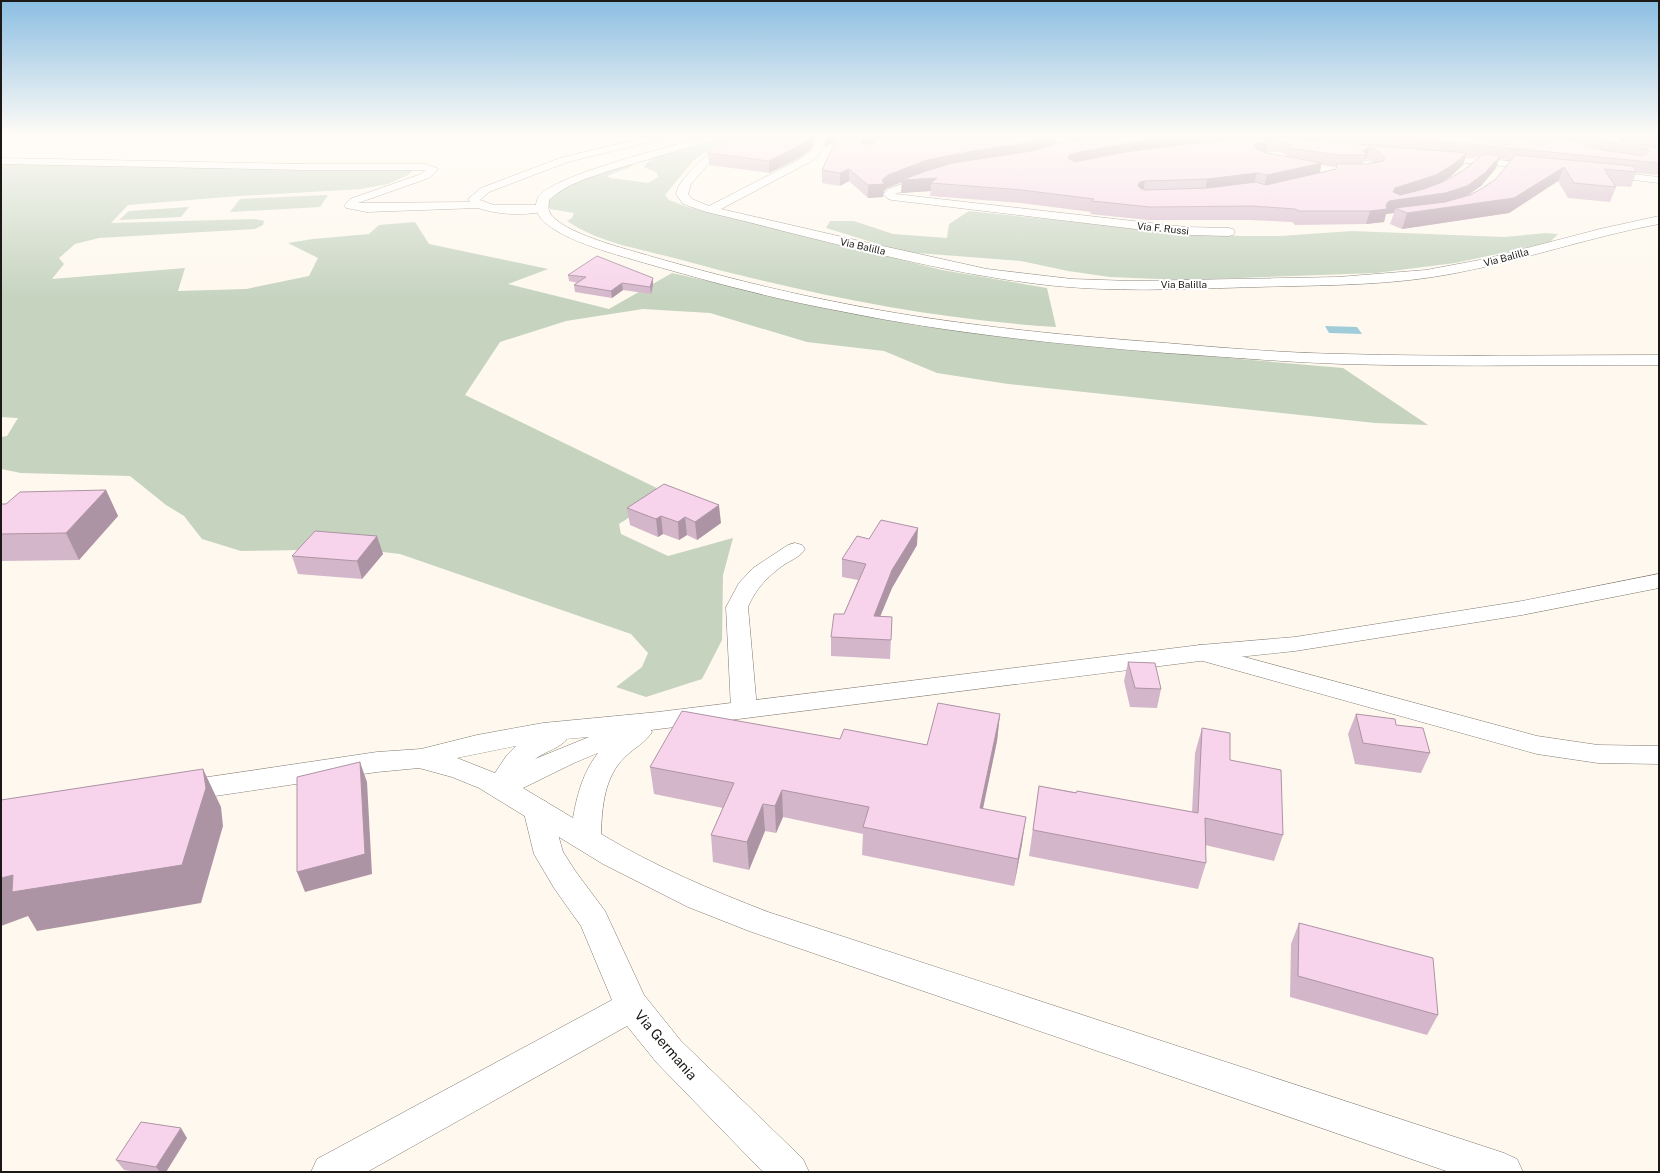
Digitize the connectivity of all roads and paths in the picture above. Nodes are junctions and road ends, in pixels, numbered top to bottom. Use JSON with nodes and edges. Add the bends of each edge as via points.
{"nodes":[{"id":1,"x":383,"y":191,"type":"edge"},
{"id":2,"x":483,"y":191,"type":"edge"},
{"id":3,"x":553,"y":191,"type":"edge"},
{"id":4,"x":682,"y":191,"type":"edge"},
{"id":5,"x":747,"y":191,"type":"edge"},
{"id":6,"x":893,"y":191,"type":"edge"},
{"id":7,"x":478,"y":205,"type":"junction"},
{"id":8,"x":542,"y":209,"type":"junction"},
{"id":9,"x":710,"y":210,"type":"junction"},
{"id":10,"x":1659,"y":220,"type":"edge"},
{"id":11,"x":1229,"y":232,"type":"dead end"},
{"id":12,"x":1659,"y":360,"type":"edge"},
{"id":13,"x":795,"y":548,"type":"dead end"},
{"id":14,"x":1659,"y":581,"type":"edge"},
{"id":15,"x":1200,"y":653,"type":"junction"},
{"id":16,"x":744,"y":710,"type":"junction"},
{"id":17,"x":658,"y":721,"type":"junction"},
{"id":18,"x":580,"y":728,"type":"junction"},
{"id":19,"x":1659,"y":755,"type":"edge"},
{"id":20,"x":421,"y":758,"type":"junction"},
{"id":21,"x":502,"y":787,"type":"junction"},
{"id":22,"x":160,"y":794,"type":"edge"},
{"id":23,"x":536,"y":809,"type":"junction"},
{"id":24,"x":586,"y":840,"type":"junction"},
{"id":25,"x":632,"y":1006,"type":"junction"},
{"id":26,"x":330,"y":1172,"type":"edge"},
{"id":27,"x":790,"y":1172,"type":"edge"},
{"id":28,"x":1504,"y":1172,"type":"edge"}],
"edges":[{"from":1,"to":7,"type":"street","via":[[354,201],[350,206],[367,208]]},
{"from":2,"to":7,"type":"street","via":[[474,199]]},
{"from":3,"to":8,"type":"street","via":[[542,201]]},
{"from":4,"to":9,"type":"street","name":"Via Balilla","via":[[685,199]]},
{"from":5,"to":9,"type":"street"},
{"from":6,"to":11,"type":"street","name":"Via F. Russi","via":[[889,194],[892,197],[1171,230]]},
{"from":7,"to":8,"type":"street","via":[[510,210]]},
{"from":8,"to":12,"type":"street","via":[[552,222],[572,234],[647,260],[822,303],[951,326],[1101,342],[1315,358]]},
{"from":9,"to":10,"type":"street","name":"Via Balilla","via":[[970,270],[1040,281],[1091,284],[1339,281],[1418,276],[1470,266],[1612,229]]},
{"from":13,"to":16,"type":"street","via":[[755,576],[743,591],[737,607]]},
{"from":14,"to":15,"type":"street","via":[[1536,606],[1413,626],[1295,644]]},
{"from":15,"to":16,"type":"street"},
{"from":15,"to":19,"type":"street","via":[[1537,745],[1598,754]]},
{"from":16,"to":17,"type":"street"},
{"from":17,"to":18,"type":"street"},
{"from":17,"to":21,"type":"street","via":[[590,745]]},
{"from":17,"to":24,"type":"street","via":[[624,743],[601,769],[590,797]]},
{"from":18,"to":20,"type":"street","via":[[518,736]]},
{"from":18,"to":21,"type":"street","via":[[552,738],[526,752],[511,767]]},
{"from":20,"to":21,"type":"street","via":[[476,775]]},
{"from":20,"to":22,"type":"street","via":[[377,762]]},
{"from":21,"to":23,"type":"street"},
{"from":23,"to":24,"type":"street"},
{"from":23,"to":25,"type":"street","name":"Via Germania","via":[[549,854],[594,920]]},
{"from":24,"to":28,"type":"street","via":[[676,887],[760,922]]},
{"from":25,"to":26,"type":"street"},
{"from":25,"to":27,"type":"street","name":"Via Germania","via":[[669,1052]]}]}
